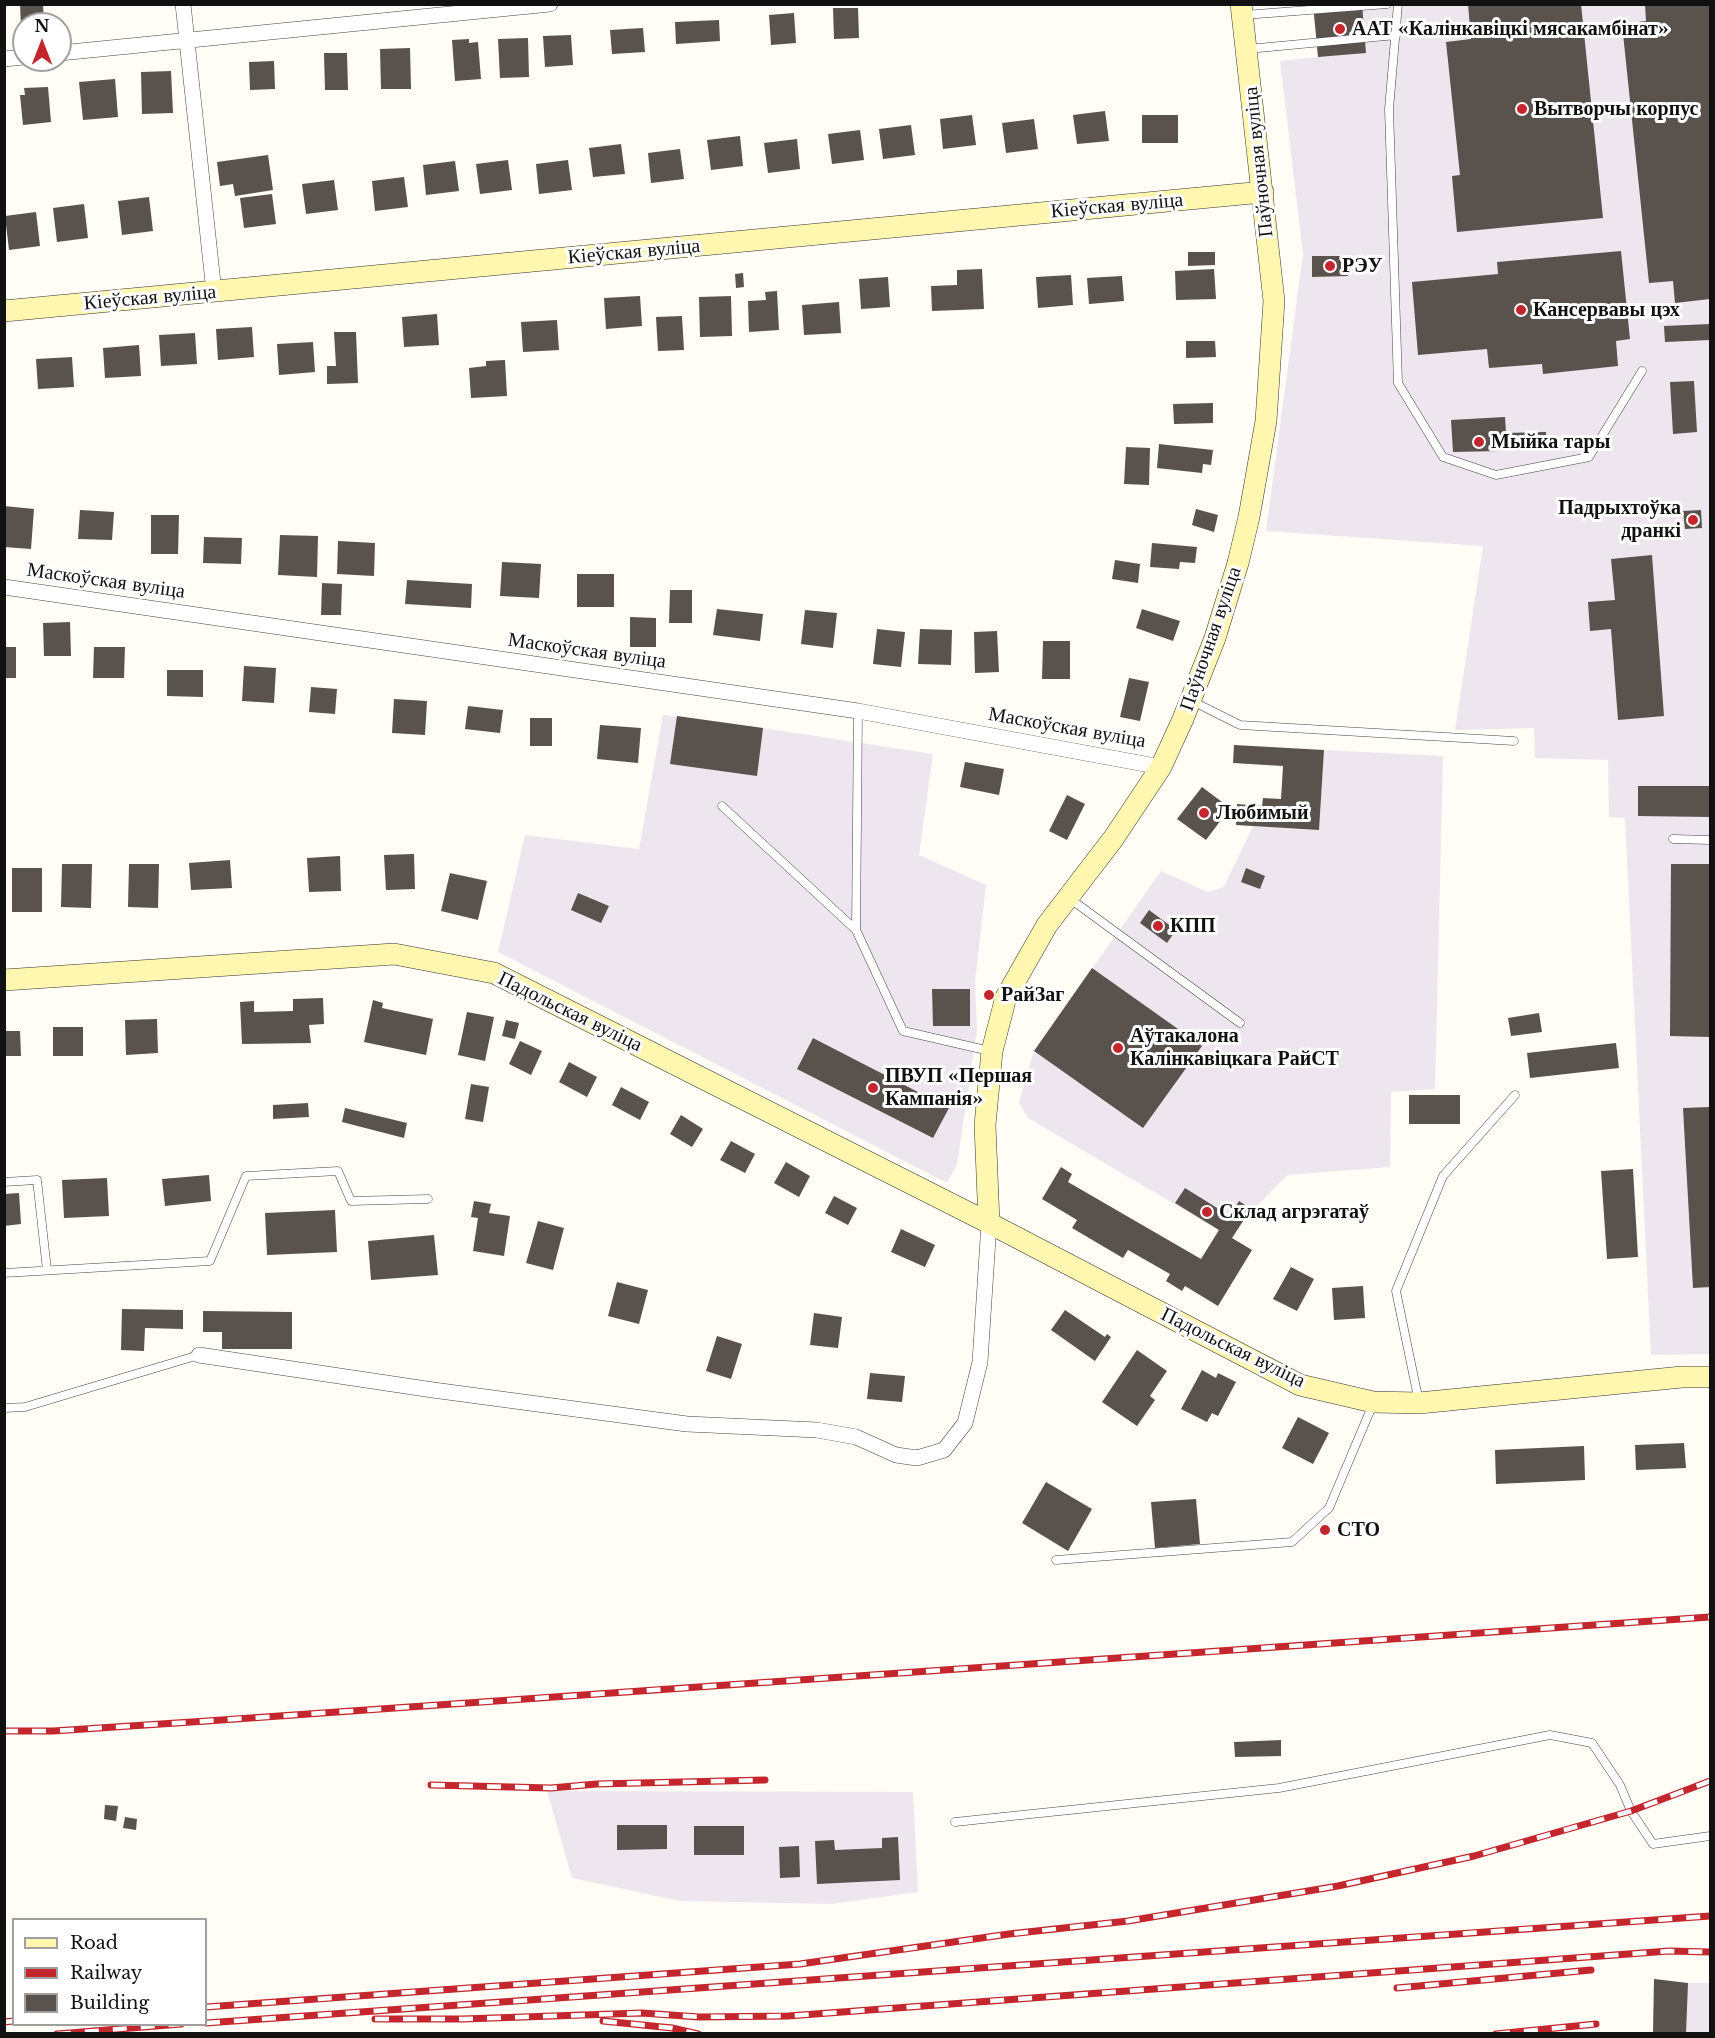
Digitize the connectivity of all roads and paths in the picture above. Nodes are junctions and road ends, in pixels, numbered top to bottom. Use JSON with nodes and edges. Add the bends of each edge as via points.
{"nodes":[{"id":1,"x":183,"y":4,"type":"edge"},
{"id":2,"x":550,"y":4,"type":"edge"},
{"id":3,"x":1387,"y":4,"type":"edge"},
{"id":4,"x":1398,"y":4,"type":"edge"},
{"id":5,"x":1242,"y":10,"type":"edge"},
{"id":6,"x":1396,"y":35,"type":"junction"},
{"id":7,"x":186,"y":39,"type":"junction"},
{"id":8,"x":1246,"y":49,"type":"junction"},
{"id":9,"x":72,"y":52,"type":"edge"},
{"id":10,"x":1263,"y":192,"type":"junction"},
{"id":11,"x":214,"y":292,"type":"junction"},
{"id":12,"x":4,"y":311,"type":"edge"},
{"id":13,"x":1642,"y":371,"type":"dead end"},
{"id":14,"x":4,"y":587,"type":"edge"},
{"id":15,"x":1191,"y":701,"type":"junction"},
{"id":16,"x":858,"y":711,"type":"junction"},
{"id":17,"x":1514,"y":741,"type":"dead end"},
{"id":18,"x":1161,"y":767,"type":"junction"},
{"id":19,"x":722,"y":806,"type":"dead end"},
{"id":20,"x":1673,"y":839,"type":"dead end"},
{"id":21,"x":1710,"y":840,"type":"edge"},
{"id":22,"x":1068,"y":898,"type":"junction"},
{"id":23,"x":856,"y":930,"type":"junction"},
{"id":24,"x":4,"y":980,"type":"edge"},
{"id":25,"x":1240,"y":1023,"type":"dead end"},
{"id":26,"x":992,"y":1051,"type":"junction"},
{"id":27,"x":1515,"y":1095,"type":"dead end"},
{"id":28,"x":4,"y":1182,"type":"edge"},
{"id":29,"x":428,"y":1198,"type":"dead end"},
{"id":30,"x":989,"y":1223,"type":"junction"},
{"id":31,"x":47,"y":1270,"type":"junction"},
{"id":32,"x":4,"y":1273,"type":"edge"},
{"id":33,"x":198,"y":1354,"type":"joint"},
{"id":34,"x":1710,"y":1377,"type":"edge"},
{"id":35,"x":1373,"y":1402,"type":"junction"},
{"id":36,"x":1419,"y":1403,"type":"junction"},
{"id":37,"x":4,"y":1408,"type":"edge"},
{"id":38,"x":1056,"y":1560,"type":"dead end"},
{"id":39,"x":955,"y":1822,"type":"dead end"},
{"id":40,"x":1710,"y":1836,"type":"edge"}],
"edges":[{"from":1,"to":7,"type":"street"},
{"from":2,"to":7,"type":"street"},
{"from":3,"to":5,"type":"lane"},
{"from":4,"to":6,"type":"lane"},
{"from":5,"to":8,"type":"street","name":"Паўночная вуліца"},
{"from":6,"to":8,"type":"lane"},
{"from":6,"to":13,"type":"lane","via":[[1389,109],[1398,383],[1443,457],[1496,475],[1589,457]]},
{"from":7,"to":9,"type":"street"},
{"from":7,"to":11,"type":"street"},
{"from":8,"to":10,"type":"street","name":"Паўночная вуліца"},
{"from":10,"to":11,"type":"street","name":"Кіеўская вуліца"},
{"from":10,"to":15,"type":"street","name":"Паўночная вуліца","via":[[1274,301],[1266,421],[1238,563]]},
{"from":11,"to":12,"type":"street","name":"Кіеўская вуліца"},
{"from":14,"to":16,"type":"street","name":"Маскоўская вуліца"},
{"from":15,"to":17,"type":"lane","via":[[1240,725]]},
{"from":15,"to":18,"type":"street","name":"Паўночная вуліца"},
{"from":16,"to":18,"type":"street","name":"Маскоўская вуліца"},
{"from":16,"to":23,"type":"lane"},
{"from":18,"to":22,"type":"street","name":"Паўночная вуліца"},
{"from":19,"to":23,"type":"lane"},
{"from":20,"to":21,"type":"lane"},
{"from":22,"to":25,"type":"lane"},
{"from":22,"to":26,"type":"street","name":"Паўночная вуліца","via":[[1047,925],[1006,997]]},
{"from":23,"to":26,"type":"lane","via":[[903,1031]]},
{"from":24,"to":30,"type":"street","name":"Падольская вуліца","via":[[394,954],[494,973]]},
{"from":26,"to":30,"type":"street","name":"Паўночная вуліца","via":[[985,1125]]},
{"from":27,"to":36,"type":"lane","via":[[1443,1176],[1396,1291]]},
{"from":28,"to":31,"type":"lane","via":[[37,1180]]},
{"from":29,"to":31,"type":"lane","via":[[351,1202],[338,1171],[246,1176],[210,1261]]},
{"from":30,"to":33,"type":"street","via":[[980,1362],[965,1422],[944,1450],[917,1458],[896,1455],[856,1437],[817,1430],[687,1424]]},
{"from":30,"to":35,"type":"street","name":"Падольская вуліца","via":[[1300,1385]]},
{"from":31,"to":32,"type":"lane"},
{"from":33,"to":37,"type":"lane","via":[[26,1407]]},
{"from":34,"to":36,"type":"street","name":"Падольская вуліца"},
{"from":35,"to":36,"type":"street","name":"Падольская вуліца"},
{"from":35,"to":38,"type":"lane","via":[[1329,1508],[1292,1542]]},
{"from":39,"to":40,"type":"lane","via":[[1279,1788],[1550,1734],[1592,1743],[1653,1844]]}]}
